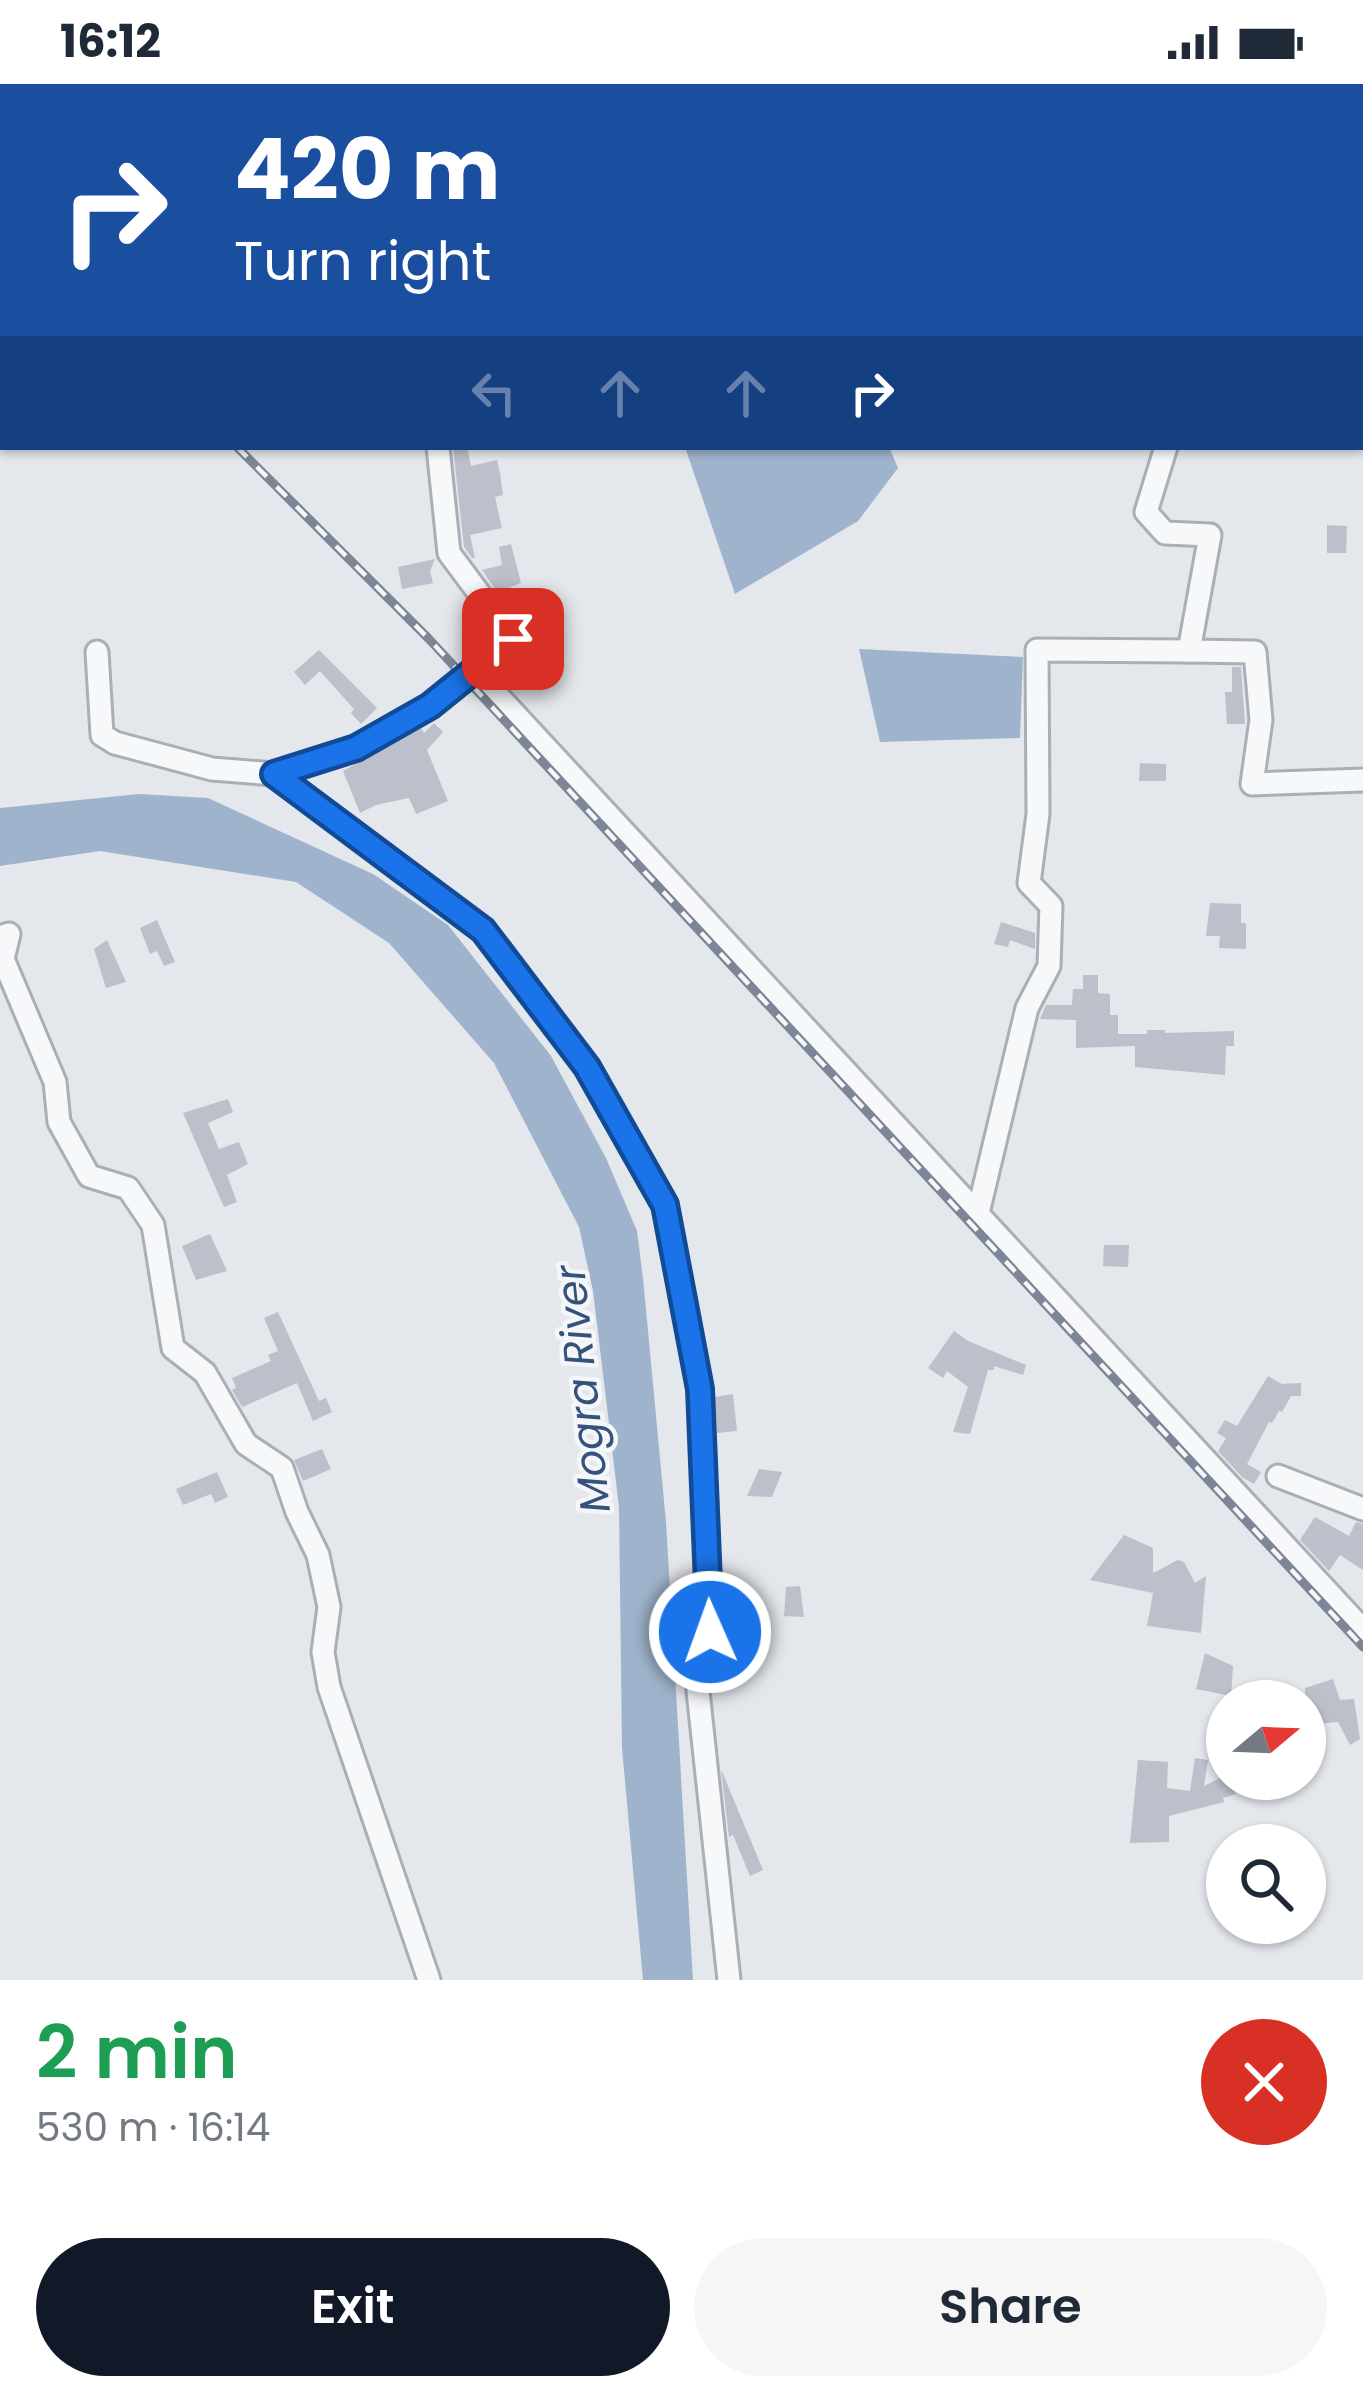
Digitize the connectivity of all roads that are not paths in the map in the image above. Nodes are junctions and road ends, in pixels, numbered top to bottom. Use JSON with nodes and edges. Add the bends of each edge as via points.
{"nodes":[{"id":1,"x":438,"y":450,"type":"edge"},
{"id":2,"x":1165,"y":450,"type":"edge"},
{"id":3,"x":1189,"y":651,"type":"junction"},
{"id":4,"x":97,"y":652,"type":"dead end"},
{"id":5,"x":474,"y":670,"type":"junction"},
{"id":6,"x":274,"y":774,"type":"junction"},
{"id":7,"x":1363,"y":780,"type":"edge"},
{"id":8,"x":0,"y":937,"type":"edge"},
{"id":9,"x":976,"y":1217,"type":"junction"},
{"id":10,"x":1278,"y":1476,"type":"dead end"},
{"id":11,"x":1363,"y":1509,"type":"edge"},
{"id":12,"x":1363,"y":1630,"type":"edge"},
{"id":13,"x":429,"y":1980,"type":"edge"},
{"id":14,"x":729,"y":1980,"type":"edge"}],
"edges":[{"from":1,"to":5,"type":"street","via":[[448,553],[513,639]]},
{"from":2,"to":3,"type":"street","via":[[1146,512],[1165,533],[1210,536]]},
{"from":3,"to":7,"type":"street","via":[[1255,652],[1262,720],[1252,784]]},
{"from":3,"to":9,"type":"street","via":[[1037,650],[1030,883],[1051,906],[1049,966],[1028,1008]]},
{"from":4,"to":6,"type":"street","via":[[102,735],[212,769]]},
{"from":5,"to":6,"type":"street","via":[[356,748]]},
{"from":5,"to":9,"type":"street"},
{"from":6,"to":14,"type":"street","via":[[483,930],[587,1067],[665,1205],[700,1389],[710,1632],[698,1691]]},
{"from":8,"to":13,"type":"street","via":[[9,934],[3,959],[55,1082],[59,1122],[89,1176],[128,1188],[153,1225],[173,1348],[205,1373],[246,1444],[282,1468],[329,1607],[329,1687]]},
{"from":9,"to":12,"type":"street"},
{"from":10,"to":11,"type":"street"}]}
